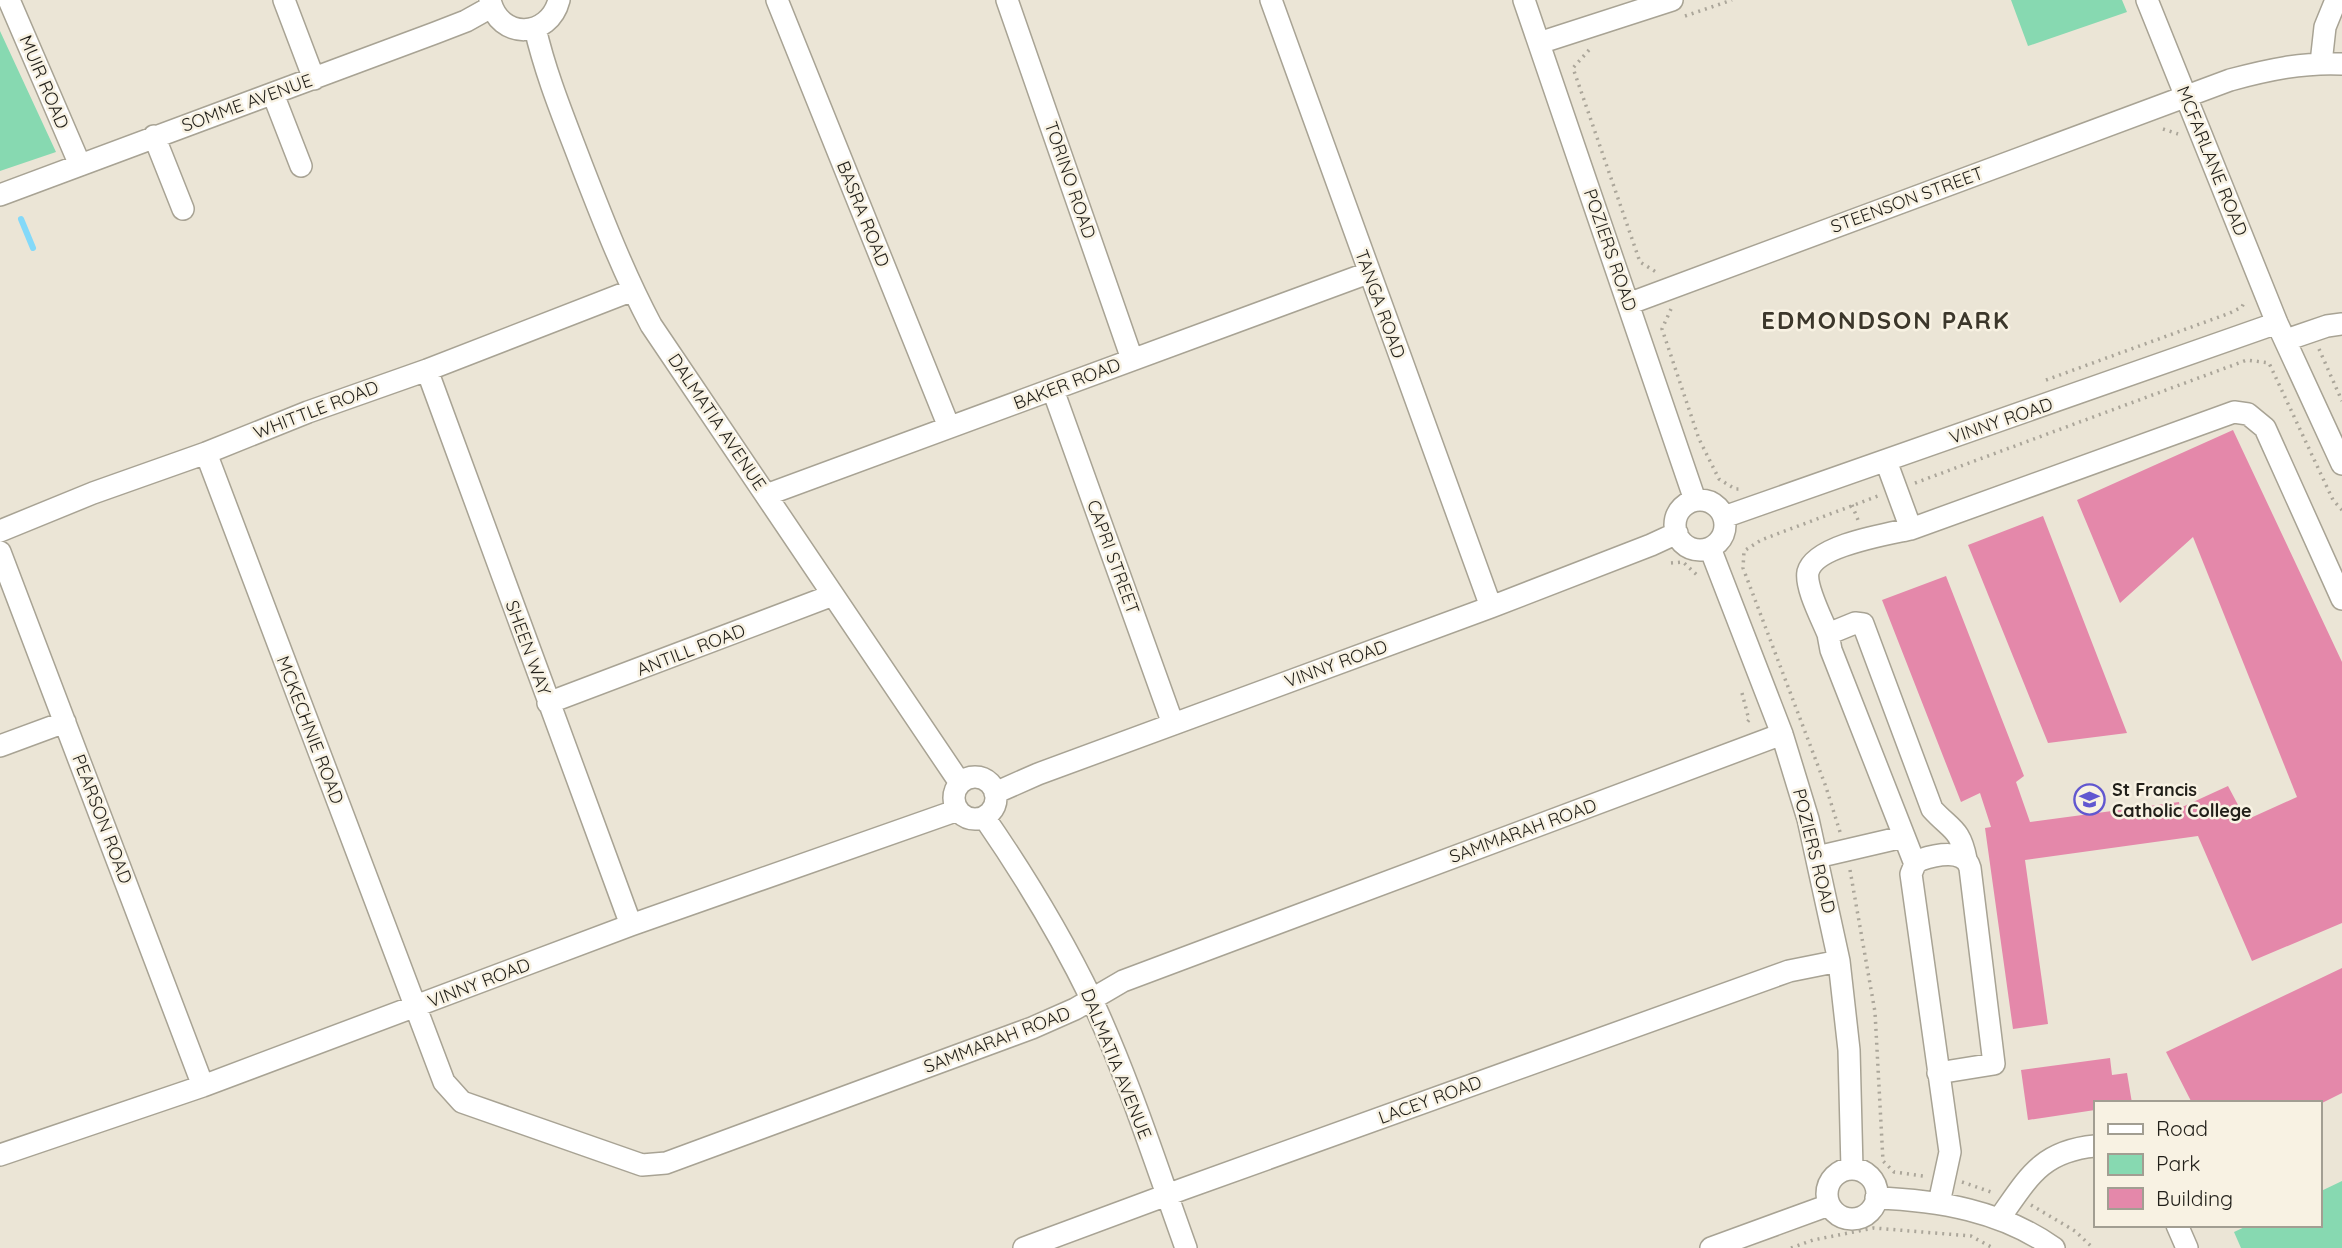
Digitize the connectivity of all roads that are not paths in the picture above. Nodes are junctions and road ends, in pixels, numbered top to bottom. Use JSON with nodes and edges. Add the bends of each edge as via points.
{"nodes":[{"id":1,"x":9,"y":0,"type":"edge"},
{"id":2,"x":284,"y":0,"type":"edge"},
{"id":3,"x":559,"y":0,"type":"edge"},
{"id":4,"x":777,"y":0,"type":"edge"},
{"id":5,"x":1007,"y":0,"type":"edge"},
{"id":6,"x":1271,"y":0,"type":"edge"},
{"id":7,"x":1524,"y":0,"type":"edge"},
{"id":8,"x":2147,"y":0,"type":"edge"},
{"id":9,"x":2336,"y":0,"type":"edge"},
{"id":10,"x":491,"y":3,"type":"edge"},
{"id":11,"x":1676,"y":9,"type":"edge"},
{"id":12,"x":535,"y":28,"type":"junction"},
{"id":13,"x":1539,"y":43,"type":"junction"},
{"id":14,"x":2331,"y":64,"type":"edge"},
{"id":15,"x":314,"y":79,"type":"junction"},
{"id":16,"x":272,"y":94,"type":"junction"},
{"id":17,"x":2186,"y":96,"type":"junction"},
{"id":18,"x":154,"y":136,"type":"junction"},
{"id":19,"x":79,"y":164,"type":"junction"},
{"id":20,"x":301,"y":166,"type":"dead end"},
{"id":21,"x":0,"y":195,"type":"edge"},
{"id":22,"x":183,"y":209,"type":"dead end"},
{"id":23,"x":1368,"y":273,"type":"junction"},
{"id":24,"x":633,"y":290,"type":"junction"},
{"id":25,"x":1628,"y":304,"type":"junction"},
{"id":26,"x":2342,"y":324,"type":"edge"},
{"id":27,"x":2282,"y":331,"type":"junction"},
{"id":28,"x":1132,"y":359,"type":"junction"},
{"id":29,"x":427,"y":370,"type":"junction"},
{"id":30,"x":1053,"y":390,"type":"junction"},
{"id":31,"x":949,"y":427,"type":"junction"},
{"id":32,"x":205,"y":453,"type":"junction"},
{"id":33,"x":1886,"y":461,"type":"junction"},
{"id":34,"x":2342,"y":464,"type":"edge"},
{"id":35,"x":766,"y":495,"type":"junction"},
{"id":36,"x":1695,"y":500,"type":"junction"},
{"id":37,"x":1724,"y":517,"type":"junction"},
{"id":38,"x":1911,"y":529,"type":"junction"},
{"id":39,"x":0,"y":531,"type":"edge"},
{"id":40,"x":1676,"y":533,"type":"junction"},
{"id":41,"x":1710,"y":548,"type":"junction"},
{"id":42,"x":0,"y":552,"type":"edge"},
{"id":43,"x":833,"y":595,"type":"junction"},
{"id":44,"x":2342,"y":598,"type":"edge"},
{"id":45,"x":1491,"y":607,"type":"junction"},
{"id":46,"x":1828,"y":634,"type":"junction"},
{"id":47,"x":548,"y":703,"type":"junction"},
{"id":48,"x":65,"y":722,"type":"junction"},
{"id":49,"x":1173,"y":724,"type":"junction"},
{"id":50,"x":1782,"y":734,"type":"junction"},
{"id":51,"x":0,"y":746,"type":"edge"},
{"id":52,"x":960,"y":783,"type":"junction"},
{"id":53,"x":995,"y":793,"type":"junction"},
{"id":54,"x":958,"y":810,"type":"junction"},
{"id":55,"x":984,"y":817,"type":"junction"},
{"id":56,"x":1903,"y":837,"type":"junction"},
{"id":57,"x":1817,"y":857,"type":"junction"},
{"id":58,"x":1966,"y":859,"type":"junction"},
{"id":59,"x":1914,"y":864,"type":"junction"},
{"id":60,"x":631,"y":925,"type":"junction"},
{"id":61,"x":1839,"y":961,"type":"junction"},
{"id":62,"x":1091,"y":999,"type":"junction"},
{"id":63,"x":415,"y":1007,"type":"junction"},
{"id":64,"x":1938,"y":1073,"type":"junction"},
{"id":65,"x":203,"y":1086,"type":"junction"},
{"id":66,"x":2094,"y":1146,"type":"edge"},
{"id":67,"x":0,"y":1155,"type":"edge"},
{"id":68,"x":1852,"y":1169,"type":"junction"},
{"id":69,"x":1167,"y":1195,"type":"junction"},
{"id":70,"x":1876,"y":1198,"type":"junction"},
{"id":71,"x":1939,"y":1203,"type":"junction"},
{"id":72,"x":1829,"y":1205,"type":"junction"},
{"id":73,"x":1999,"y":1219,"type":"junction"},
{"id":74,"x":2177,"y":1227,"type":"edge"},
{"id":75,"x":1024,"y":1248,"type":"edge"},
{"id":76,"x":1186,"y":1248,"type":"edge"},
{"id":77,"x":1711,"y":1248,"type":"edge"},
{"id":78,"x":2054,"y":1248,"type":"edge"},
{"id":79,"x":2187,"y":1248,"type":"edge"}],
"edges":[{"from":1,"to":19,"type":"street","name":"MUIR ROAD"},
{"from":2,"to":15,"type":"street"},
{"from":3,"to":12,"type":"street","via":[[550,19]]},
{"from":4,"to":31,"type":"street","name":"BASRA ROAD"},
{"from":5,"to":28,"type":"street","name":"TORINO ROAD"},
{"from":6,"to":23,"type":"street","name":"TANGA ROAD"},
{"from":7,"to":13,"type":"street","name":"POZIERS ROAD"},
{"from":8,"to":17,"type":"street","name":"MCFARLANE ROAD"},
{"from":9,"to":14,"type":"street","via":[[2325,27]]},
{"from":10,"to":12,"type":"street","via":[[495,15],[509,26]]},
{"from":10,"to":15,"type":"street","name":"SOMME AVENUE","via":[[466,21]]},
{"from":11,"to":13,"type":"street"},
{"from":12,"to":24,"type":"street","name":"DALMATIA AVENUE","via":[[560,108]]},
{"from":13,"to":25,"type":"street","name":"POZIERS ROAD"},
{"from":14,"to":17,"type":"street","name":"STEENSON STREET","via":[[2262,71]]},
{"from":15,"to":16,"type":"street","name":"SOMME AVENUE"},
{"from":16,"to":18,"type":"street","name":"SOMME AVENUE"},
{"from":16,"to":20,"type":"street"},
{"from":17,"to":25,"type":"street","name":"STEENSON STREET"},
{"from":17,"to":27,"type":"street","name":"MCFARLANE ROAD"},
{"from":18,"to":19,"type":"street","name":"SOMME AVENUE"},
{"from":18,"to":22,"type":"street"},
{"from":19,"to":21,"type":"street","name":"SOMME AVENUE"},
{"from":23,"to":28,"type":"street","name":"BAKER ROAD"},
{"from":23,"to":45,"type":"street","name":"TANGA ROAD"},
{"from":24,"to":29,"type":"street","name":"WHITTLE ROAD"},
{"from":24,"to":35,"type":"street","name":"DALMATIA AVENUE"},
{"from":25,"to":36,"type":"street","name":"POZIERS ROAD"},
{"from":26,"to":27,"type":"street","name":"VINNY ROAD"},
{"from":27,"to":33,"type":"street","name":"VINNY ROAD"},
{"from":27,"to":34,"type":"street","name":"MCFARLANE ROAD"},
{"from":28,"to":30,"type":"street","name":"BAKER ROAD"},
{"from":29,"to":32,"type":"street","name":"WHITTLE ROAD"},
{"from":29,"to":47,"type":"street","name":"SHEEN WAY"},
{"from":30,"to":31,"type":"street","name":"BAKER ROAD"},
{"from":30,"to":49,"type":"street","name":"CAPRI STREET"},
{"from":31,"to":35,"type":"street","name":"BAKER ROAD"},
{"from":32,"to":39,"type":"street","name":"WHITTLE ROAD"},
{"from":32,"to":63,"type":"street","name":"MCKECHNIE ROAD"},
{"from":33,"to":37,"type":"street","name":"VINNY ROAD"},
{"from":33,"to":38,"type":"street"},
{"from":35,"to":43,"type":"street","name":"DALMATIA AVENUE"},
{"from":36,"to":37,"type":"street","via":[[1716,505]]},
{"from":36,"to":40,"type":"street","via":[[1681,509]]},
{"from":37,"to":41,"type":"street","via":[[1725,531]]},
{"from":38,"to":44,"type":"street","via":[[2234,412],[2248,414],[2265,428]]},
{"from":38,"to":46,"type":"street","via":[[1865,538],[1812,564],[1807,574],[1810,590]]},
{"from":40,"to":41,"type":"street","via":[[1694,549]]},
{"from":40,"to":45,"type":"street","name":"VINNY ROAD"},
{"from":41,"to":50,"type":"street","name":"POZIERS ROAD"},
{"from":42,"to":48,"type":"street","name":"PEARSON ROAD"},
{"from":43,"to":47,"type":"street","name":"ANTILL ROAD"},
{"from":43,"to":52,"type":"street","name":"DALMATIA AVENUE"},
{"from":45,"to":49,"type":"street","name":"VINNY ROAD"},
{"from":46,"to":56,"type":"street"},
{"from":46,"to":58,"type":"street","via":[[1863,624],[1932,809],[1954,828]]},
{"from":47,"to":60,"type":"street","name":"SHEEN WAY"},
{"from":48,"to":51,"type":"street"},
{"from":48,"to":65,"type":"street","name":"PEARSON ROAD"},
{"from":49,"to":53,"type":"street","name":"VINNY ROAD"},
{"from":50,"to":57,"type":"street","name":"POZIERS ROAD"},
{"from":50,"to":62,"type":"street","name":"SAMMARAH ROAD","via":[[1123,981]]},
{"from":52,"to":53,"type":"street","via":[[980,778]]},
{"from":52,"to":54,"type":"street","via":[[954,796]]},
{"from":53,"to":55,"type":"street","via":[[993,807]]},
{"from":54,"to":55,"type":"street","via":[[970,818]]},
{"from":54,"to":60,"type":"street","name":"VINNY ROAD"},
{"from":55,"to":62,"type":"street","name":"DALMATIA AVENUE"},
{"from":56,"to":57,"type":"street"},
{"from":56,"to":59,"type":"street"},
{"from":57,"to":61,"type":"street","name":"POZIERS ROAD"},
{"from":58,"to":59,"type":"street","via":[[1959,855],[1925,858]]},
{"from":58,"to":64,"type":"street","via":[[1994,1064]]},
{"from":59,"to":64,"type":"street"},
{"from":60,"to":63,"type":"street","name":"VINNY ROAD"},
{"from":61,"to":68,"type":"street","name":"POZIERS ROAD","via":[[1849,1050]]},
{"from":61,"to":69,"type":"street","name":"LACEY ROAD","via":[[1789,971]]},
{"from":62,"to":63,"type":"street","name":"SAMMARAH ROAD","via":[[1032,1028],[666,1163],[649,1165],[462,1102],[444,1082]]},
{"from":62,"to":69,"type":"street","name":"DALMATIA AVENUE"},
{"from":63,"to":65,"type":"street","name":"VINNY ROAD"},
{"from":64,"to":71,"type":"street","via":[[1952,1177]]},
{"from":65,"to":67,"type":"street","name":"VINNY ROAD"},
{"from":66,"to":73,"type":"street","via":[[2058,1154],[2045,1162]]},
{"from":68,"to":70,"type":"street","via":[[1871,1178]]},
{"from":68,"to":72,"type":"street","via":[[1830,1181]]},
{"from":69,"to":75,"type":"street","name":"LACEY ROAD"},
{"from":69,"to":76,"type":"street","name":"DALMATIA AVENUE"},
{"from":70,"to":71,"type":"street"},
{"from":70,"to":72,"type":"street","via":[[1870,1212],[1856,1219],[1840,1217]]},
{"from":71,"to":73,"type":"street"},
{"from":72,"to":77,"type":"street"},
{"from":73,"to":78,"type":"street"},
{"from":74,"to":79,"type":"street"}]}
